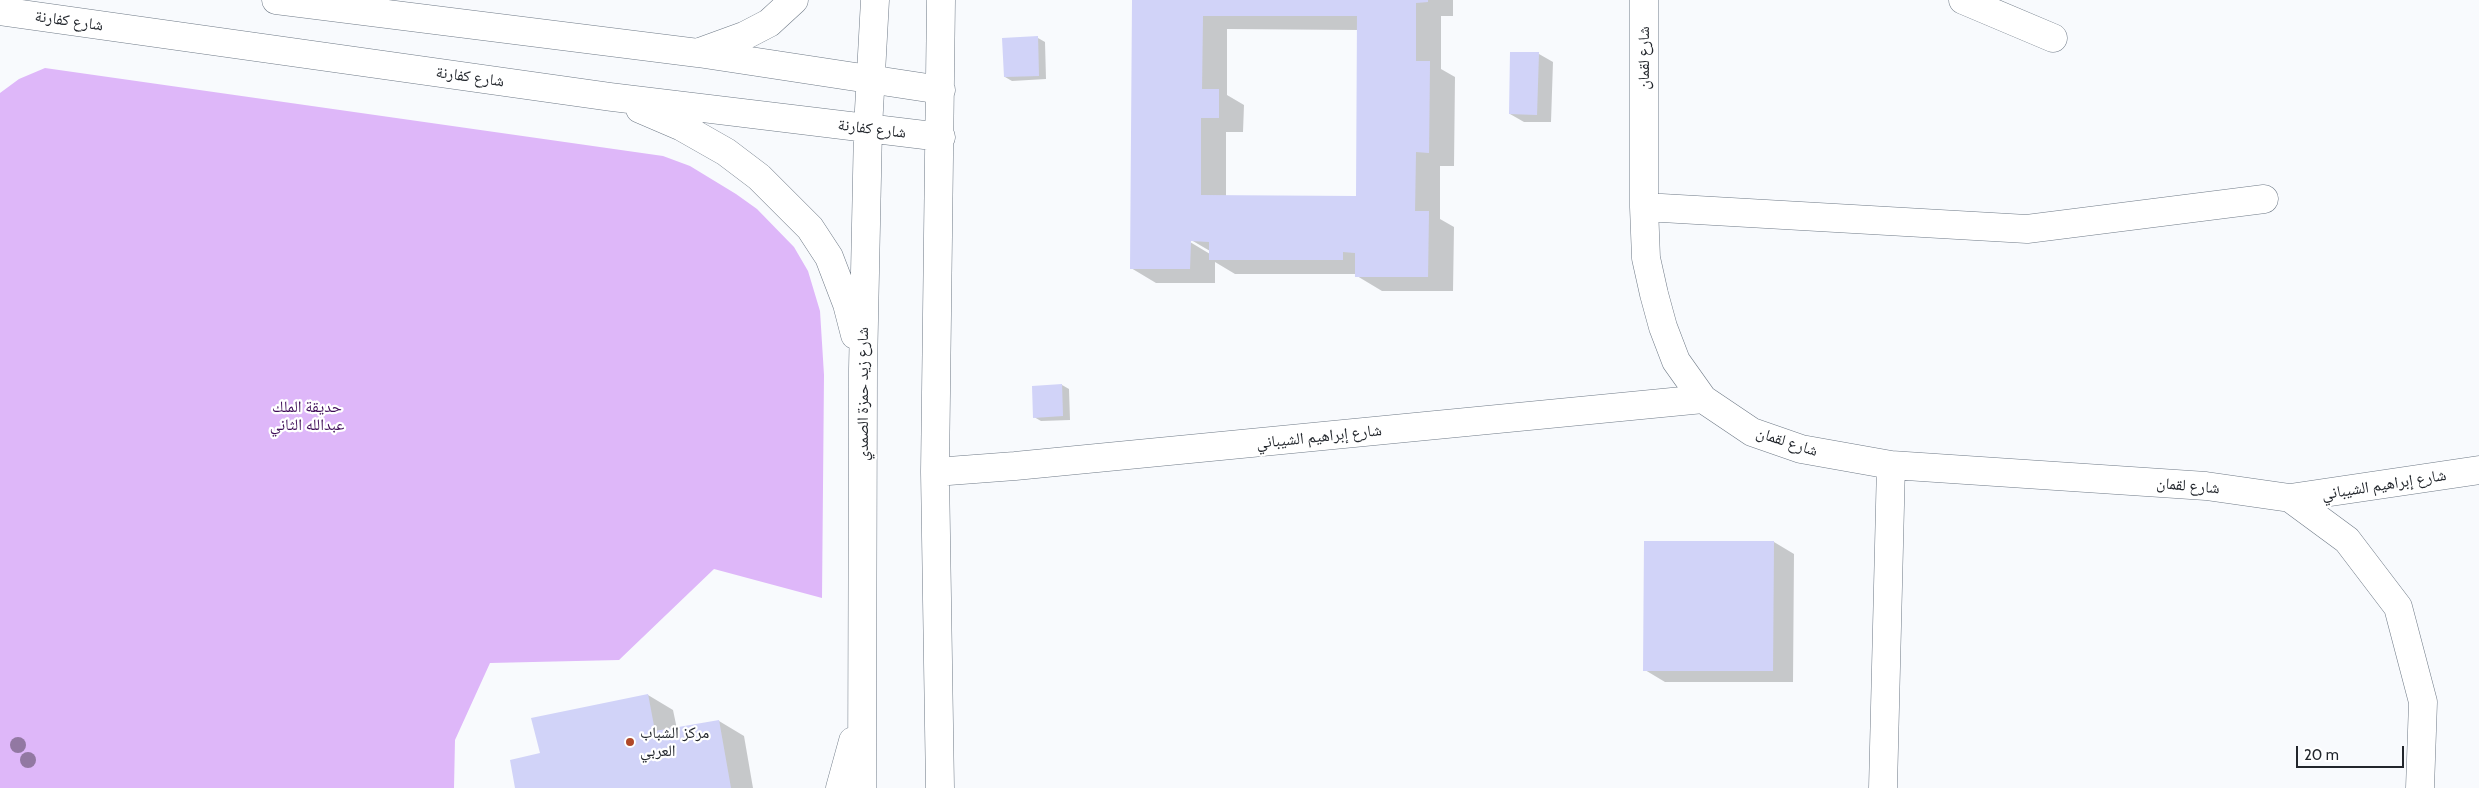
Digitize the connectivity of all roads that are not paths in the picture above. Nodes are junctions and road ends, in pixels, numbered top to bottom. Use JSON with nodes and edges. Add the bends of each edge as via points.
{"nodes":[{"id":1,"x":276,"y":0,"type":"edge"},
{"id":2,"x":794,"y":0,"type":"edge"},
{"id":3,"x":875,"y":0,"type":"edge"},
{"id":4,"x":941,"y":0,"type":"edge"},
{"id":5,"x":1644,"y":0,"type":"edge"},
{"id":6,"x":1963,"y":0,"type":"edge"},
{"id":7,"x":0,"y":11,"type":"edge"},
{"id":8,"x":2052,"y":38,"type":"dead end"},
{"id":9,"x":698,"y":53,"type":"junction"},
{"id":10,"x":872,"y":80,"type":"junction"},
{"id":11,"x":941,"y":90,"type":"junction"},
{"id":12,"x":611,"y":97,"type":"junction"},
{"id":13,"x":868,"y":128,"type":"junction"},
{"id":14,"x":941,"y":137,"type":"junction"},
{"id":15,"x":2264,"y":200,"type":"dead end"},
{"id":16,"x":1644,"y":207,"type":"junction"},
{"id":17,"x":863,"y":369,"type":"junction"},
{"id":18,"x":1703,"y":399,"type":"junction"},
{"id":19,"x":1891,"y":465,"type":"junction"},
{"id":20,"x":2479,"y":470,"type":"edge"},
{"id":21,"x":935,"y":472,"type":"junction"},
{"id":22,"x":2290,"y":498,"type":"junction"},
{"id":23,"x":862,"y":708,"type":"junction"},
{"id":24,"x":840,"y":788,"type":"edge"},
{"id":25,"x":862,"y":788,"type":"edge"},
{"id":26,"x":940,"y":788,"type":"edge"},
{"id":27,"x":1883,"y":788,"type":"edge"},
{"id":28,"x":2420,"y":788,"type":"edge"}],
"edges":[{"from":1,"to":9,"type":"street"},
{"from":2,"to":9,"type":"street","via":[[769,23]]},
{"from":3,"to":10,"type":"street","name":"شارع زيد حمزة الصمدي"},
{"from":4,"to":11,"type":"street"},
{"from":5,"to":16,"type":"street","name":"شارع لقمان"},
{"from":6,"to":8,"type":"street"},
{"from":7,"to":12,"type":"street","name":"شارع كفارنة"},
{"from":9,"to":10,"type":"street"},
{"from":10,"to":11,"type":"street"},
{"from":10,"to":13,"type":"street","name":"شارع زيد حمزة الصمدي"},
{"from":11,"to":14,"type":"street"},
{"from":12,"to":13,"type":"street","name":"شارع كفارنة"},
{"from":12,"to":17,"type":"street","via":[[682,127],[726,152],[758,177],[810,228],[829,257],[847,304]]},
{"from":13,"to":14,"type":"street","name":"شارع كفارنة"},
{"from":13,"to":17,"type":"street","name":"شارع زيد حمزة الصمدي"},
{"from":14,"to":21,"type":"street"},
{"from":15,"to":16,"type":"street","via":[[2027,229]]},
{"from":16,"to":18,"type":"street","name":"شارع لقمان","via":[[1646,258],[1663,327],[1676,361]]},
{"from":17,"to":23,"type":"street","name":"شارع زيد حمزة الصمدي"},
{"from":18,"to":19,"type":"street","name":"شارع لقمان","via":[[1752,432],[1801,449]]},
{"from":18,"to":21,"type":"street","name":"شارع إبراهيم الشيباني"},
{"from":19,"to":22,"type":"street","name":"شارع لقمان","via":[[2206,486]]},
{"from":19,"to":27,"type":"street"},
{"from":20,"to":22,"type":"street","name":"شارع إبراهيم الشيباني"},
{"from":21,"to":26,"type":"street"},
{"from":22,"to":28,"type":"street","via":[[2347,540],[2398,607],[2423,702]]},
{"from":23,"to":24,"type":"street"},
{"from":23,"to":25,"type":"street","name":"شارع زيد حمزة الصمدي"}]}
